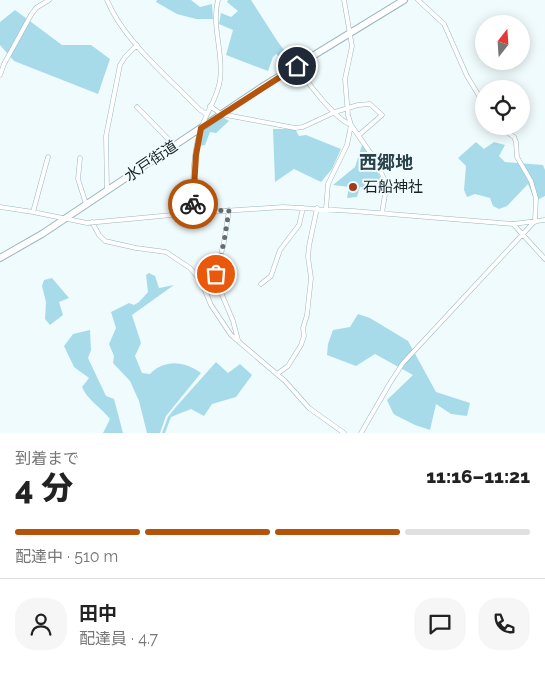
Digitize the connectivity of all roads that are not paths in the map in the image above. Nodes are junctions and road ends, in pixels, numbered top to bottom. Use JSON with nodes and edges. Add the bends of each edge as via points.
{"nodes":[{"id":1,"x":50,"y":0,"type":"edge"},
{"id":2,"x":107,"y":0,"type":"edge"},
{"id":3,"x":218,"y":0,"type":"edge"},
{"id":4,"x":344,"y":0,"type":"edge"},
{"id":5,"x":404,"y":0,"type":"edge"},
{"id":6,"x":418,"y":0,"type":"edge"},
{"id":7,"x":349,"y":33,"type":"junction"},
{"id":8,"x":137,"y":45,"type":"junction"},
{"id":9,"x":297,"y":66,"type":"junction"},
{"id":10,"x":0,"y":75,"type":"edge"},
{"id":11,"x":475,"y":90,"type":"edge"},
{"id":12,"x":210,"y":106,"type":"junction"},
{"id":13,"x":138,"y":107,"type":"dead end"},
{"id":14,"x":347,"y":108,"type":"junction"},
{"id":15,"x":335,"y":112,"type":"junction"},
{"id":16,"x":206,"y":114,"type":"junction"},
{"id":17,"x":221,"y":114,"type":"junction"},
{"id":18,"x":351,"y":125,"type":"junction"},
{"id":19,"x":201,"y":128,"type":"junction"},
{"id":20,"x":359,"y":135,"type":"junction"},
{"id":21,"x":511,"y":135,"type":"edge"},
{"id":22,"x":174,"y":145,"type":"junction"},
{"id":23,"x":48,"y":157,"type":"dead end"},
{"id":24,"x":80,"y":158,"type":"dead end"},
{"id":25,"x":107,"y":190,"type":"junction"},
{"id":26,"x":86,"y":204,"type":"junction"},
{"id":27,"x":0,"y":207,"type":"edge"},
{"id":28,"x":303,"y":208,"type":"junction"},
{"id":29,"x":317,"y":208,"type":"junction"},
{"id":30,"x":326,"y":209,"type":"junction"},
{"id":31,"x":229,"y":210,"type":"junction"},
{"id":32,"x":33,"y":212,"type":"junction"},
{"id":33,"x":193,"y":212,"type":"junction"},
{"id":34,"x":382,"y":213,"type":"junction"},
{"id":35,"x":65,"y":219,"type":"junction"},
{"id":36,"x":545,"y":220,"type":"edge"},
{"id":37,"x":92,"y":222,"type":"junction"},
{"id":38,"x":534,"y":222,"type":"junction"},
{"id":39,"x":513,"y":224,"type":"junction"},
{"id":40,"x":522,"y":235,"type":"junction"},
{"id":41,"x":0,"y":258,"type":"edge"},
{"id":42,"x":545,"y":260,"type":"edge"},
{"id":43,"x":261,"y":284,"type":"dead end"},
{"id":44,"x":238,"y":340,"type":"junction"},
{"id":45,"x":278,"y":374,"type":"junction"},
{"id":46,"x":344,"y":433,"type":"edge"},
{"id":47,"x":361,"y":433,"type":"edge"}],
"edges":[{"from":1,"to":10,"type":"street","via":[[33,11]]},
{"from":2,"to":8,"type":"street","via":[[114,16]]},
{"from":3,"to":12,"type":"street","via":[[216,22],[220,81]]},
{"from":4,"to":7,"type":"street"},
{"from":5,"to":7,"type":"highway","name":"水戸街道"},
{"from":6,"to":11,"type":"street","via":[[444,24]]},
{"from":7,"to":9,"type":"highway","name":"水戸街道"},
{"from":7,"to":14,"type":"street","via":[[351,49],[344,88]]},
{"from":8,"to":16,"type":"street"},
{"from":8,"to":25,"type":"street","via":[[122,60],[118,72],[106,136]]},
{"from":9,"to":15,"type":"street","via":[[310,86]]},
{"from":9,"to":17,"type":"highway","name":"水戸街道"},
{"from":12,"to":16,"type":"street"},
{"from":12,"to":17,"type":"street"},
{"from":13,"to":22,"type":"street"},
{"from":14,"to":15,"type":"street"},
{"from":14,"to":18,"type":"street"},
{"from":14,"to":20,"type":"street","via":[[370,104],[382,115]]},
{"from":15,"to":17,"type":"street","via":[[295,128]]},
{"from":15,"to":18,"type":"street"},
{"from":16,"to":19,"type":"street"},
{"from":17,"to":19,"type":"highway","name":"水戸街道"},
{"from":18,"to":20,"type":"street"},
{"from":18,"to":30,"type":"street","via":[[346,145],[328,184]]},
{"from":19,"to":22,"type":"highway","name":"水戸街道"},
{"from":19,"to":33,"type":"street"},
{"from":20,"to":34,"type":"street","via":[[386,184]]},
{"from":21,"to":38,"type":"street","via":[[516,142],[517,157],[534,188]]},
{"from":22,"to":25,"type":"highway","name":"水戸街道"},
{"from":23,"to":32,"type":"street"},
{"from":24,"to":26,"type":"street","via":[[78,179]]},
{"from":25,"to":26,"type":"highway","name":"水戸街道"},
{"from":26,"to":35,"type":"highway","name":"水戸街道"},
{"from":27,"to":32,"type":"street"},
{"from":28,"to":29,"type":"street"},
{"from":28,"to":31,"type":"street"},
{"from":28,"to":43,"type":"street","via":[[299,225],[280,250],[270,279]]},
{"from":29,"to":30,"type":"street"},
{"from":29,"to":45,"type":"street","via":[[309,252],[311,278],[304,336],[288,366]]},
{"from":30,"to":34,"type":"street"},
{"from":31,"to":33,"type":"street"},
{"from":31,"to":44,"type":"street","via":[[215,278],[234,321]]},
{"from":32,"to":35,"type":"street"},
{"from":33,"to":37,"type":"street"},
{"from":34,"to":39,"type":"street"},
{"from":35,"to":37,"type":"street"},
{"from":35,"to":41,"type":"highway","name":"水戸街道"},
{"from":36,"to":38,"type":"street"},
{"from":37,"to":44,"type":"street","via":[[105,241],[160,250],[185,263],[199,277],[211,305]]},
{"from":38,"to":39,"type":"street"},
{"from":38,"to":40,"type":"street"},
{"from":39,"to":40,"type":"street"},
{"from":40,"to":42,"type":"street"},
{"from":40,"to":47,"type":"street","via":[[403,363]]},
{"from":44,"to":45,"type":"street"},
{"from":45,"to":46,"type":"street","via":[[308,408]]}]}
